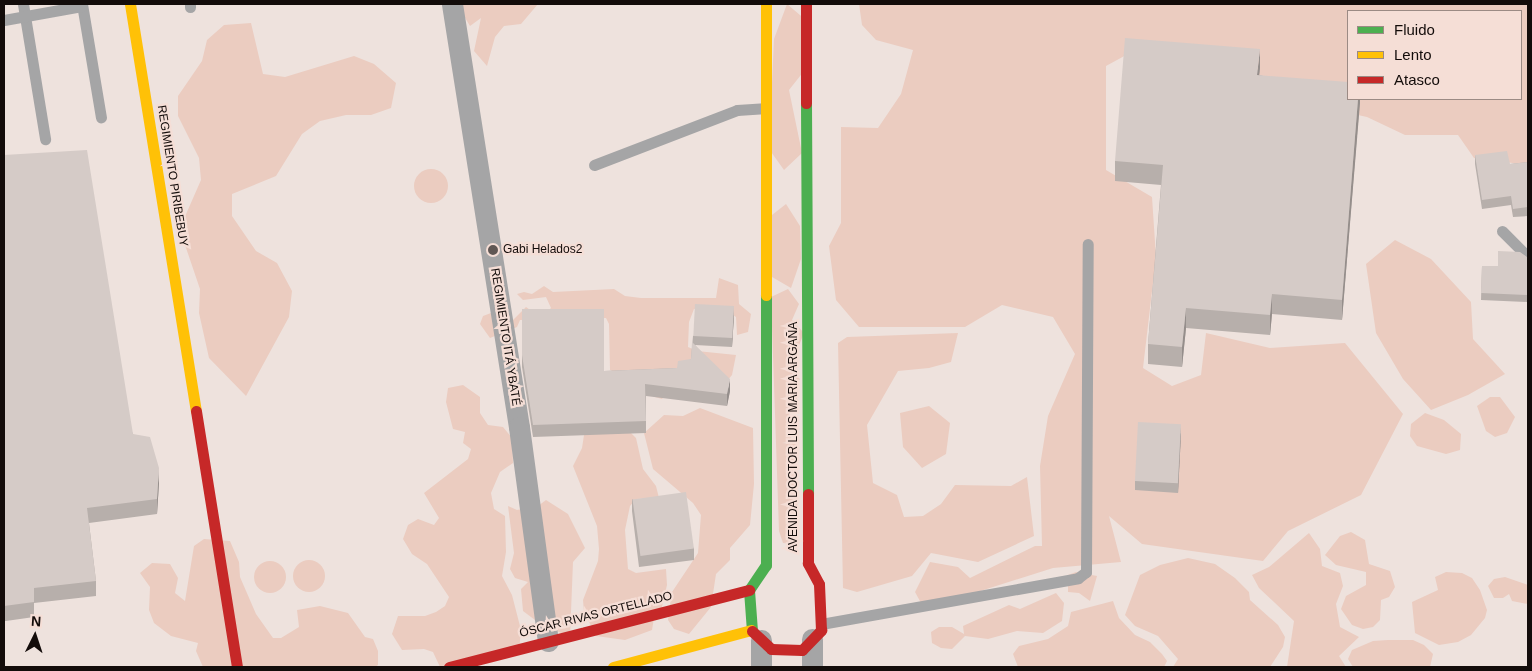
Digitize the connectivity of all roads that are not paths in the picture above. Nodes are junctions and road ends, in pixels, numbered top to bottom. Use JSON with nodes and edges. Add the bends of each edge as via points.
{"nodes":[{"id":1,"x":23,"y":4,"type":"edge"},
{"id":2,"x":130,"y":4,"type":"edge"},
{"id":3,"x":452,"y":4,"type":"edge"},
{"id":4,"x":766,"y":4,"type":"edge"},
{"id":5,"x":806,"y":4,"type":"edge"},
{"id":6,"x":82,"y":5,"type":"edge"},
{"id":7,"x":25,"y":16,"type":"junction"},
{"id":8,"x":4,"y":20,"type":"edge"},
{"id":9,"x":766,"y":108,"type":"junction"},
{"id":10,"x":101,"y":117,"type":"dead end"},
{"id":11,"x":45,"y":139,"type":"dead end"},
{"id":12,"x":594,"y":164,"type":"dead end"},
{"id":13,"x":1502,"y":231,"type":"dead end"},
{"id":14,"x":1088,"y":244,"type":"dead end"},
{"id":15,"x":1528,"y":256,"type":"edge"},
{"id":16,"x":808,"y":563,"type":"junction"},
{"id":17,"x":792,"y":564,"type":"dead end"},
{"id":18,"x":749,"y":590,"type":"junction"},
{"id":19,"x":816,"y":632,"type":"junction"},
{"id":20,"x":756,"y":635,"type":"junction"},
{"id":21,"x":548,"y":642,"type":"junction"},
{"id":22,"x":237,"y":667,"type":"edge"},
{"id":23,"x":449,"y":667,"type":"edge"},
{"id":24,"x":613,"y":667,"type":"edge"},
{"id":25,"x":761,"y":667,"type":"edge"},
{"id":26,"x":812,"y":667,"type":"edge"}],
"edges":[{"from":1,"to":7,"type":"lane"},
{"from":2,"to":22,"type":"street","name":"REGIMIENTO PIRIBEBUY"},
{"from":3,"to":21,"type":"street","name":"REGIMIENTO ITÁ YBATÉ","via":[[519,427]]},
{"from":4,"to":9,"type":"street"},
{"from":5,"to":16,"type":"street","name":"AVENIDA DOCTOR LUIS MARIA ARGAÑA"},
{"from":6,"to":7,"type":"lane"},
{"from":6,"to":10,"type":"lane"},
{"from":7,"to":8,"type":"lane"},
{"from":7,"to":11,"type":"lane"},
{"from":9,"to":12,"type":"lane","via":[[737,110]]},
{"from":9,"to":18,"type":"street","via":[[770,565]]},
{"from":13,"to":15,"type":"lane"},
{"from":14,"to":19,"type":"lane","via":[[1086,572],[1078,578]]},
{"from":16,"to":17,"type":"street"},
{"from":16,"to":19,"type":"street","name":"AVENIDA DOCTOR LUIS MARIA ARGAÑA","via":[[819,584]]},
{"from":18,"to":20,"type":"street"},
{"from":18,"to":21,"type":"street","name":"ÓSCAR RIVAS ORTELLADO"},
{"from":19,"to":20,"type":"street","via":[[802,650],[771,650]]},
{"from":19,"to":26,"type":"street"},
{"from":20,"to":24,"type":"street"},
{"from":20,"to":25,"type":"street"},
{"from":21,"to":23,"type":"street","name":"ÓSCAR RIVAS ORTELLADO"}]}
